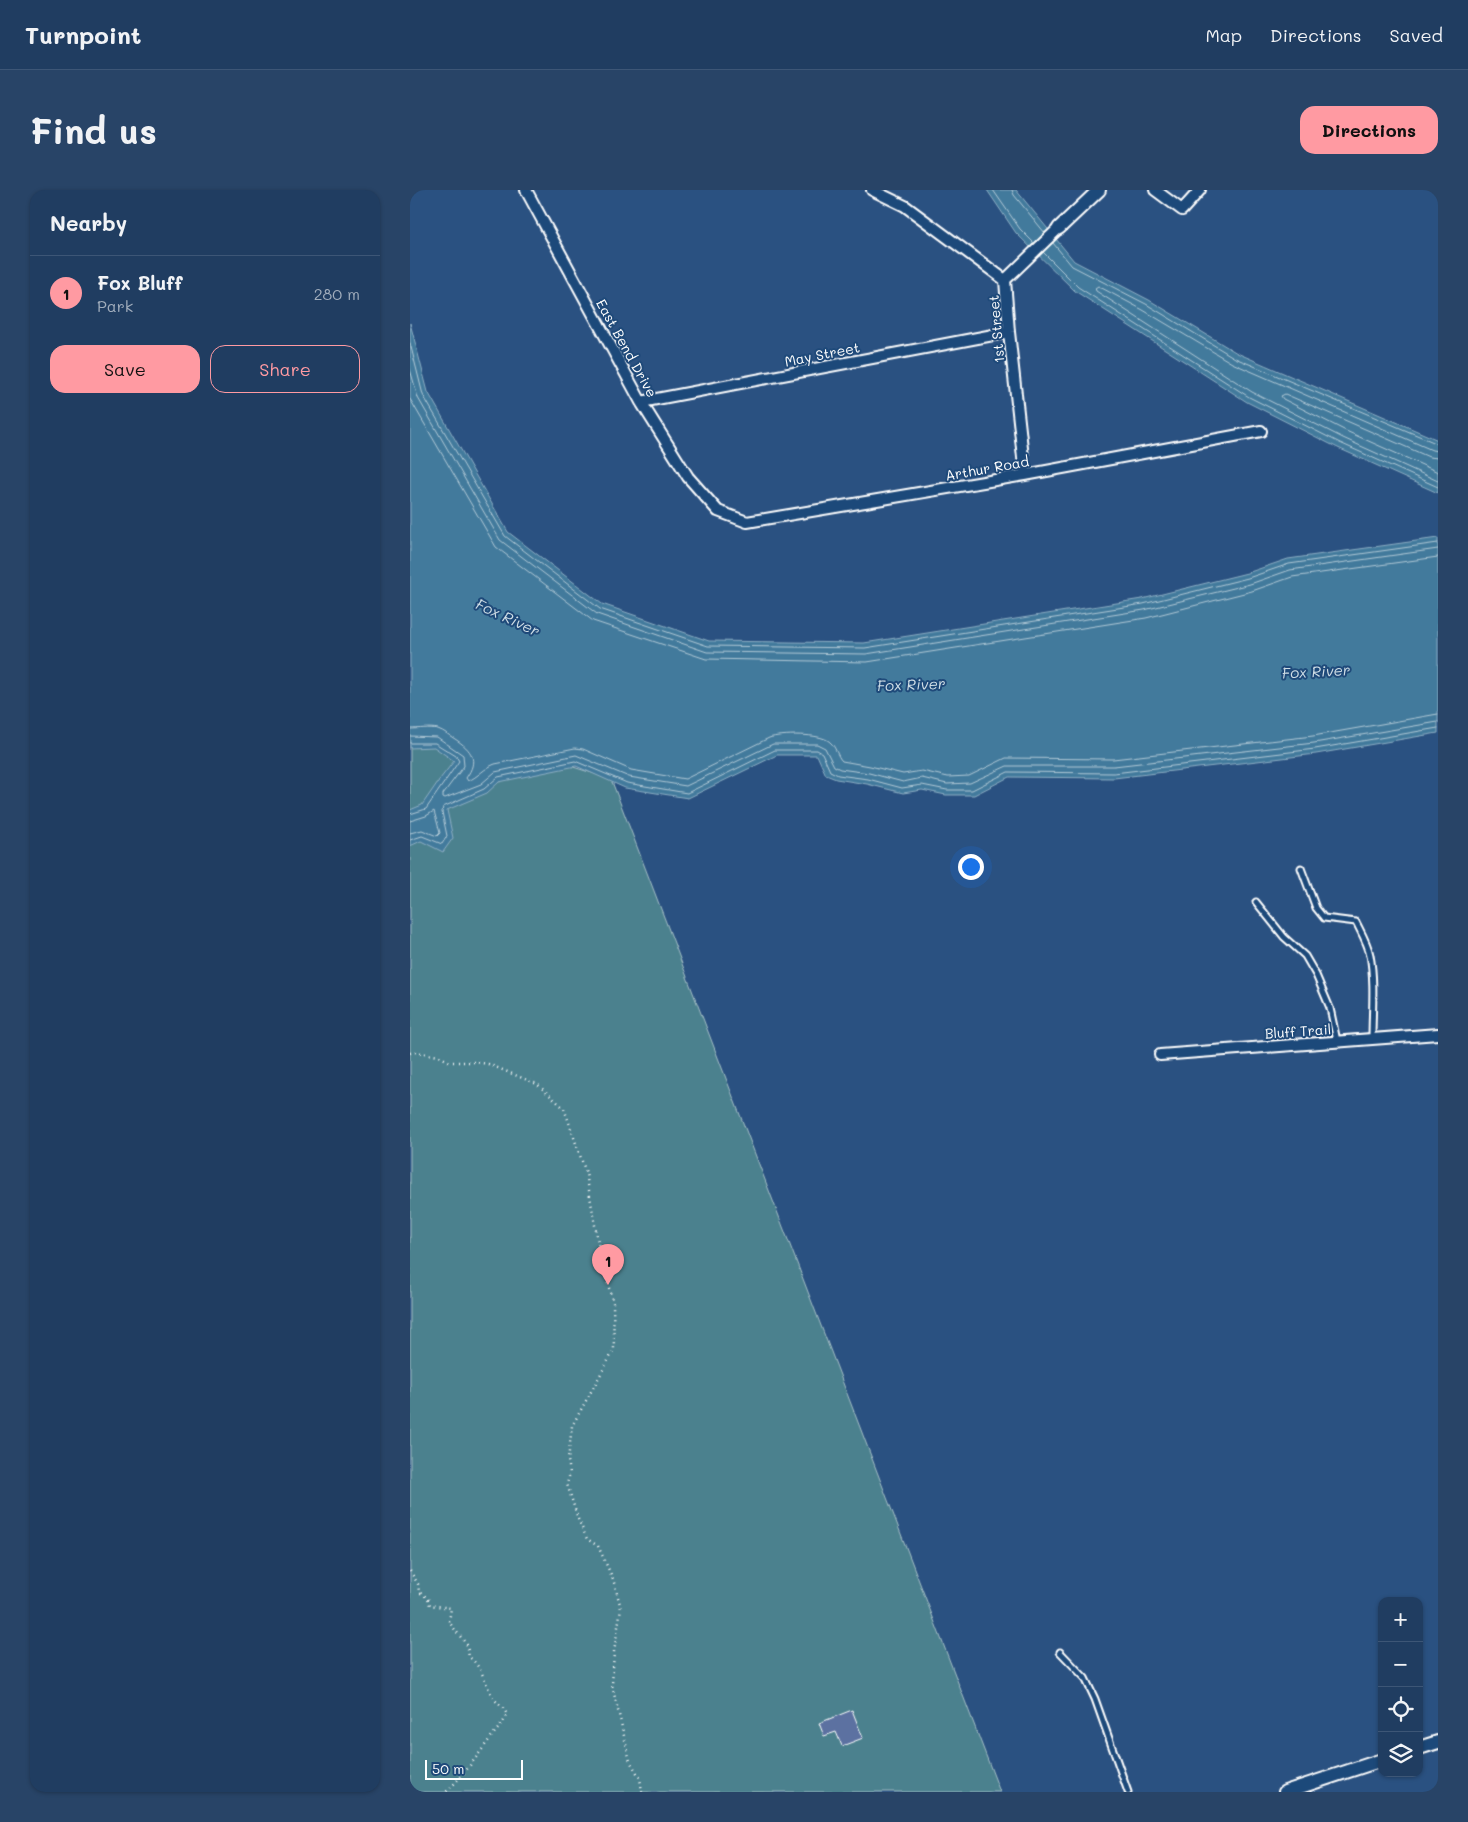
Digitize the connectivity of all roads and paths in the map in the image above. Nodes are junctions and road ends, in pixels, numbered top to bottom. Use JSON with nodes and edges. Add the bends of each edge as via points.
{"nodes":[{"id":1,"x":526,"y":190,"type":"edge"},
{"id":2,"x":872,"y":190,"type":"edge"},
{"id":3,"x":1099,"y":190,"type":"edge"},
{"id":4,"x":1155,"y":190,"type":"edge"},
{"id":5,"x":1200,"y":190,"type":"edge"},
{"id":6,"x":1059,"y":228,"type":"joint"},
{"id":7,"x":1005,"y":280,"type":"junction"},
{"id":8,"x":1009,"y":332,"type":"junction"},
{"id":9,"x":641,"y":402,"type":"junction"},
{"id":10,"x":1261,"y":431,"type":"dead end"},
{"id":11,"x":1025,"y":476,"type":"junction"},
{"id":12,"x":718,"y":510,"type":"joint"},
{"id":13,"x":1301,"y":868,"type":"dead end"},
{"id":14,"x":1256,"y":902,"type":"dead end"},
{"id":15,"x":1438,"y":1034,"type":"edge"},
{"id":16,"x":1372,"y":1039,"type":"junction"},
{"id":17,"x":1337,"y":1042,"type":"junction"},
{"id":18,"x":410,"y":1053,"type":"edge"},
{"id":19,"x":1160,"y":1055,"type":"dead end"},
{"id":20,"x":410,"y":1571,"type":"edge"},
{"id":21,"x":1060,"y":1652,"type":"dead end"},
{"id":22,"x":1438,"y":1742,"type":"edge"},
{"id":23,"x":1423,"y":1747,"type":"edge"},
{"id":24,"x":1378,"y":1761,"type":"edge"},
{"id":25,"x":446,"y":1792,"type":"edge"},
{"id":26,"x":642,"y":1792,"type":"edge"},
{"id":27,"x":1128,"y":1792,"type":"edge"},
{"id":28,"x":1285,"y":1792,"type":"edge"}],
"edges":[{"from":1,"to":9,"type":"street","name":"East Bend Drive"},
{"from":2,"to":7,"type":"street","name":"1st Street","via":[[905,206]]},
{"from":3,"to":6,"type":"street"},
{"from":4,"to":5,"type":"street","via":[[1182,210]]},
{"from":6,"to":7,"type":"street"},
{"from":7,"to":8,"type":"street","name":"1st Street"},
{"from":8,"to":9,"type":"street","name":"May Street"},
{"from":8,"to":11,"type":"street","name":"1st Street"},
{"from":9,"to":12,"type":"street","name":"East Bend Drive","via":[[688,477]]},
{"from":10,"to":11,"type":"street","name":"Arthur Road"},
{"from":11,"to":12,"type":"street","name":"Arthur Road","via":[[747,522]]},
{"from":13,"to":16,"type":"lane","via":[[1316,908],[1324,918],[1356,922],[1370,954]]},
{"from":14,"to":17,"type":"lane","via":[[1284,937],[1305,956],[1316,975],[1330,1008]]},
{"from":15,"to":16,"type":"street","name":"Bluff Trail"},
{"from":16,"to":17,"type":"street","name":"Bluff Trail"},
{"from":17,"to":19,"type":"street","name":"Bluff Trail"},
{"from":18,"to":26,"type":"path","via":[[439,1056],[450,1062],[488,1064],[537,1084],[564,1108],[586,1173],[600,1254],[613,1303],[614,1350],[572,1426],[568,1484],[578,1519],[587,1539],[598,1546],[613,1579],[621,1608],[612,1685],[630,1761],[640,1778]]},
{"from":20,"to":25,"type":"path","via":[[419,1592],[428,1598],[430,1605],[452,1608],[449,1622],[467,1645],[469,1657],[477,1662],[495,1700],[507,1715],[463,1777]]},
{"from":21,"to":27,"type":"lane","via":[[1085,1678],[1095,1698]]},
{"from":22,"to":23,"type":"street"},
{"from":24,"to":28,"type":"street"}]}
